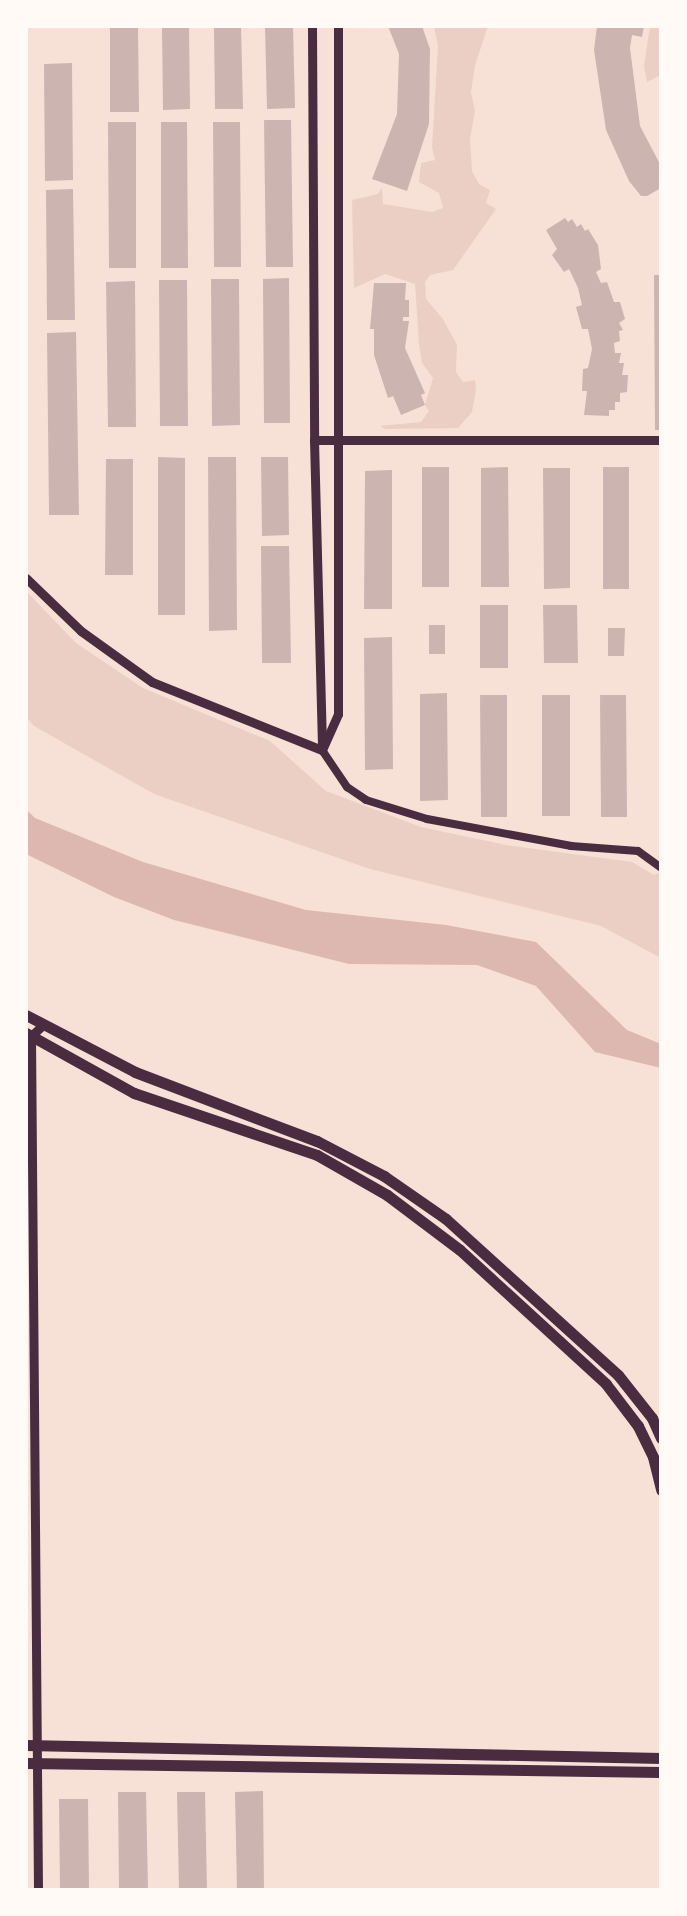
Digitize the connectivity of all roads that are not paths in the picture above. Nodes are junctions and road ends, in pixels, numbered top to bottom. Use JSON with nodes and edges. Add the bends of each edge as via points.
{"nodes":[{"id":1,"x":312,"y":26,"type":"edge"},
{"id":2,"x":338,"y":26,"type":"edge"},
{"id":3,"x":314,"y":440,"type":"junction"},
{"id":4,"x":661,"y":440,"type":"edge"},
{"id":5,"x":338,"y":441,"type":"junction"},
{"id":6,"x":26,"y":578,"type":"edge"},
{"id":7,"x":322,"y":750,"type":"junction"},
{"id":8,"x":661,"y":868,"type":"edge"},
{"id":9,"x":26,"y":1015,"type":"edge"},
{"id":10,"x":43,"y":1025,"type":"junction"},
{"id":11,"x":29,"y":1035,"type":"edge"},
{"id":12,"x":661,"y":1438,"type":"edge"},
{"id":13,"x":661,"y":1490,"type":"edge"},
{"id":14,"x":31,"y":1745,"type":"edge"},
{"id":15,"x":661,"y":1758,"type":"edge"},
{"id":16,"x":31,"y":1763,"type":"edge"},
{"id":17,"x":661,"y":1772,"type":"edge"},
{"id":18,"x":38,"y":1890,"type":"edge"}],
"edges":[{"from":1,"to":3,"type":"street"},
{"from":2,"to":5,"type":"street"},
{"from":3,"to":5,"type":"street"},
{"from":3,"to":7,"type":"street"},
{"from":4,"to":5,"type":"street"},
{"from":5,"to":7,"type":"street","via":[[338,714]]},
{"from":6,"to":7,"type":"street","via":[[81,631],[152,682]]},
{"from":7,"to":8,"type":"street","via":[[347,787],[366,800],[427,819],[557,843],[638,851]]},
{"from":9,"to":10,"type":"main road"},
{"from":10,"to":11,"type":"street"},
{"from":10,"to":12,"type":"main road","via":[[135,1072],[317,1141],[384,1176],[446,1219],[618,1375]]},
{"from":11,"to":13,"type":"main road","via":[[134,1093],[317,1155],[387,1195],[460,1250],[606,1384],[638,1426]]},
{"from":11,"to":14,"type":"street"},
{"from":14,"to":15,"type":"main road"},
{"from":14,"to":16,"type":"street"},
{"from":16,"to":17,"type":"main road"},
{"from":16,"to":18,"type":"street"}]}
